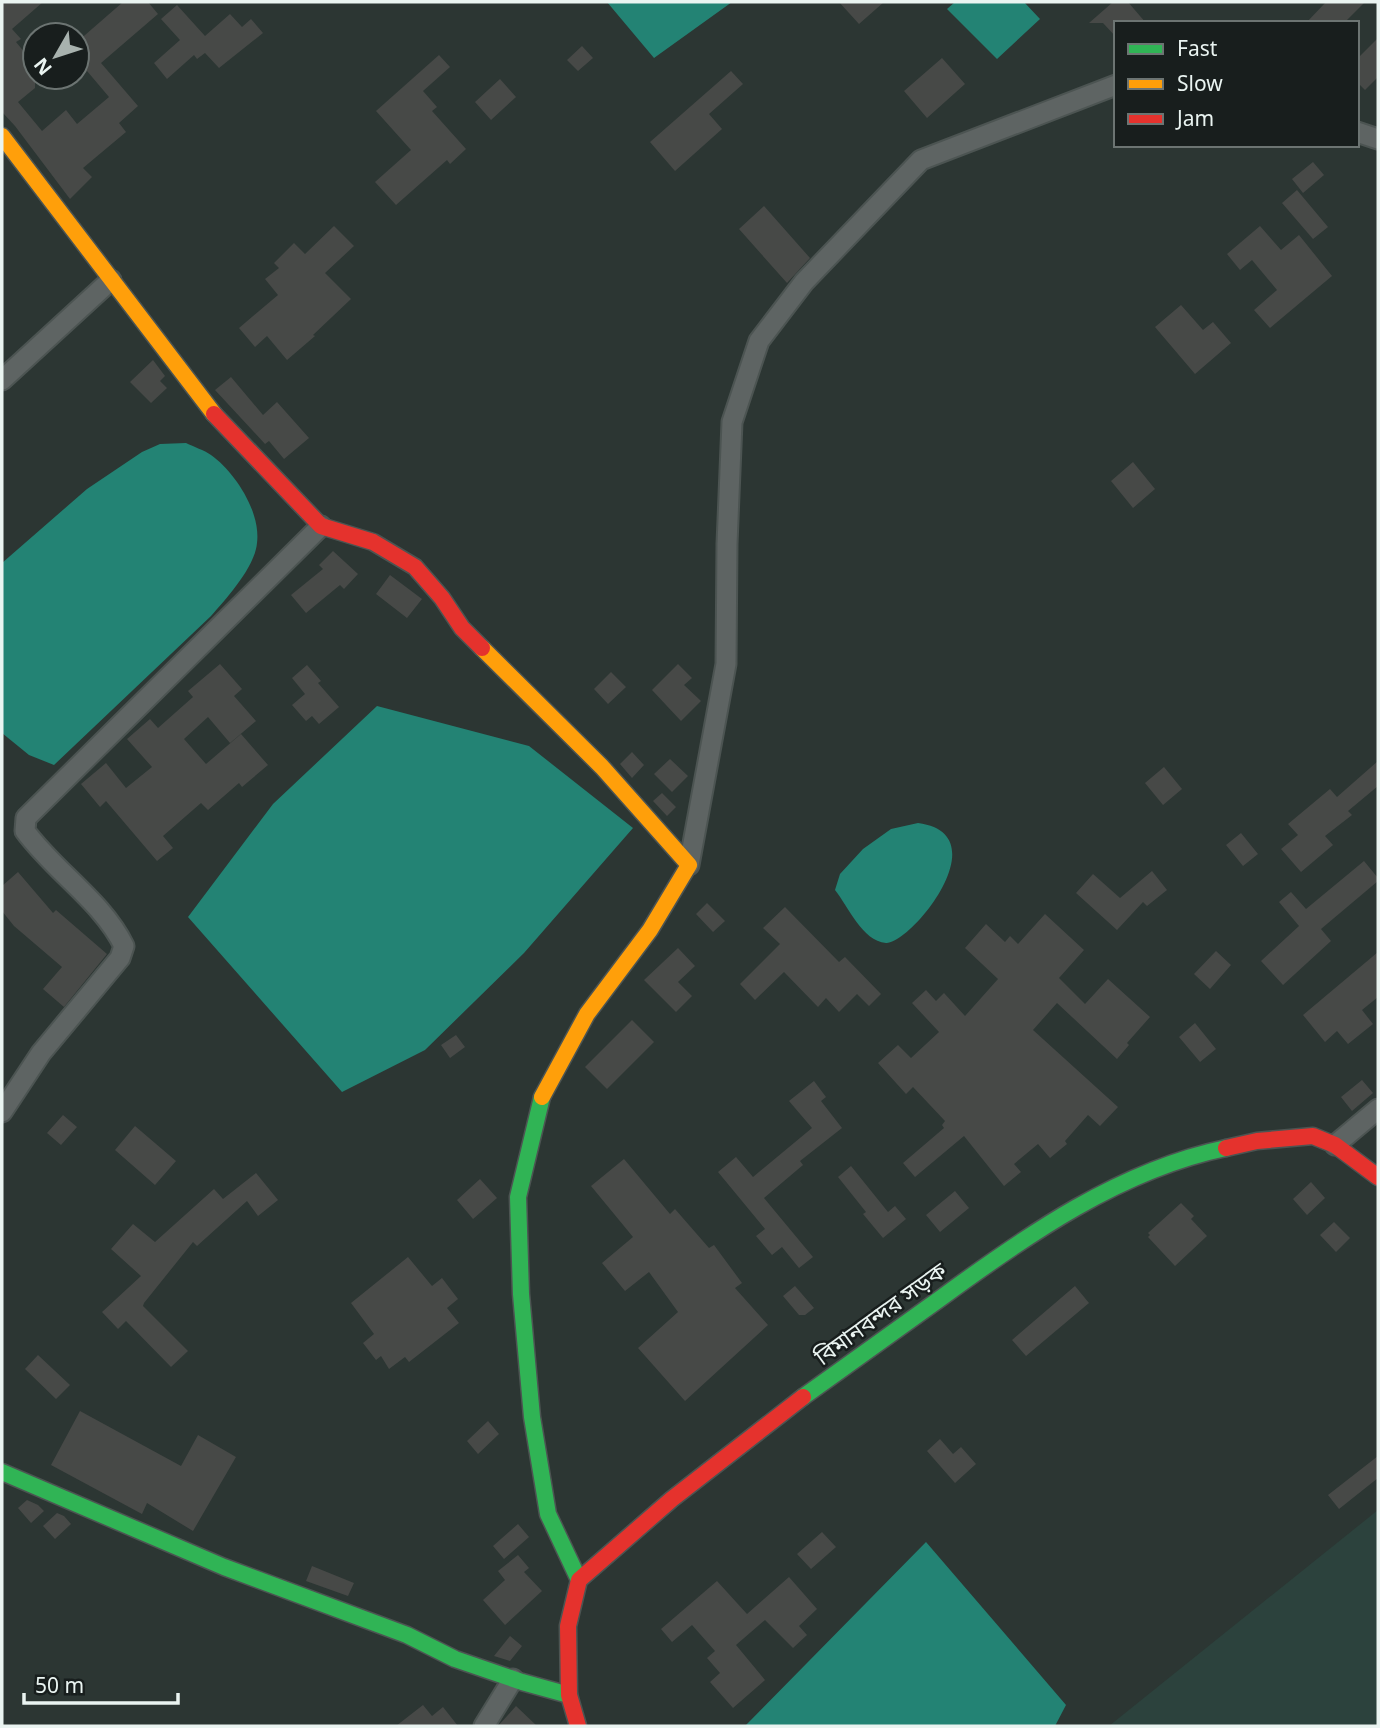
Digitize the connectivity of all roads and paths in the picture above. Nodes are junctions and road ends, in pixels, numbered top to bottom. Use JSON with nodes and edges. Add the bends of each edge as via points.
{"nodes":[{"id":1,"x":1114,"y":86,"type":"edge"},
{"id":2,"x":1359,"y":133,"type":"edge"},
{"id":3,"x":2,"y":136,"type":"edge"},
{"id":4,"x":1378,"y":139,"type":"edge"},
{"id":5,"x":111,"y":279,"type":"junction"},
{"id":6,"x":2,"y":380,"type":"edge"},
{"id":7,"x":321,"y":526,"type":"junction"},
{"id":8,"x":689,"y":865,"type":"junction"},
{"id":9,"x":1378,"y":1109,"type":"edge"},
{"id":10,"x":2,"y":1112,"type":"edge"},
{"id":11,"x":1335,"y":1145,"type":"junction"},
{"id":12,"x":1378,"y":1177,"type":"edge"},
{"id":13,"x":2,"y":1472,"type":"edge"},
{"id":14,"x":579,"y":1580,"type":"junction"},
{"id":15,"x":513,"y":1679,"type":"junction"},
{"id":16,"x":569,"y":1695,"type":"junction"},
{"id":17,"x":484,"y":1726,"type":"edge"},
{"id":18,"x":578,"y":1726,"type":"edge"}],
"edges":[{"from":1,"to":8,"type":"street","via":[[922,160],[804,282],[759,341],[732,422],[726,664]]},
{"from":2,"to":4,"type":"street"},
{"from":3,"to":5,"type":"main road"},
{"from":5,"to":6,"type":"street"},
{"from":5,"to":7,"type":"main road","via":[[210,410]]},
{"from":7,"to":8,"type":"main road","via":[[373,542],[415,567],[462,628],[602,767]]},
{"from":7,"to":10,"type":"street","via":[[26,818],[25,831],[37,848],[114,927],[124,946],[120,958],[41,1053]]},
{"from":8,"to":14,"type":"main road","via":[[650,930],[587,1014],[540,1100],[518,1197],[521,1294],[534,1431],[548,1514]]},
{"from":9,"to":11,"type":"street"},
{"from":11,"to":12,"type":"main road","name":"বিমানবন্দর সড়ক"},
{"from":11,"to":14,"type":"main road","name":"বিমানবন্দর সড়ক","via":[[1313,1136],[1257,1140],[1196,1154],[1121,1184],[1025,1237],[796,1402],[671,1499]]},
{"from":13,"to":15,"type":"main road","via":[[224,1567]]},
{"from":14,"to":16,"type":"main road","via":[[568,1626]]},
{"from":15,"to":16,"type":"main road"},
{"from":15,"to":17,"type":"street"},
{"from":16,"to":18,"type":"main road"}]}
